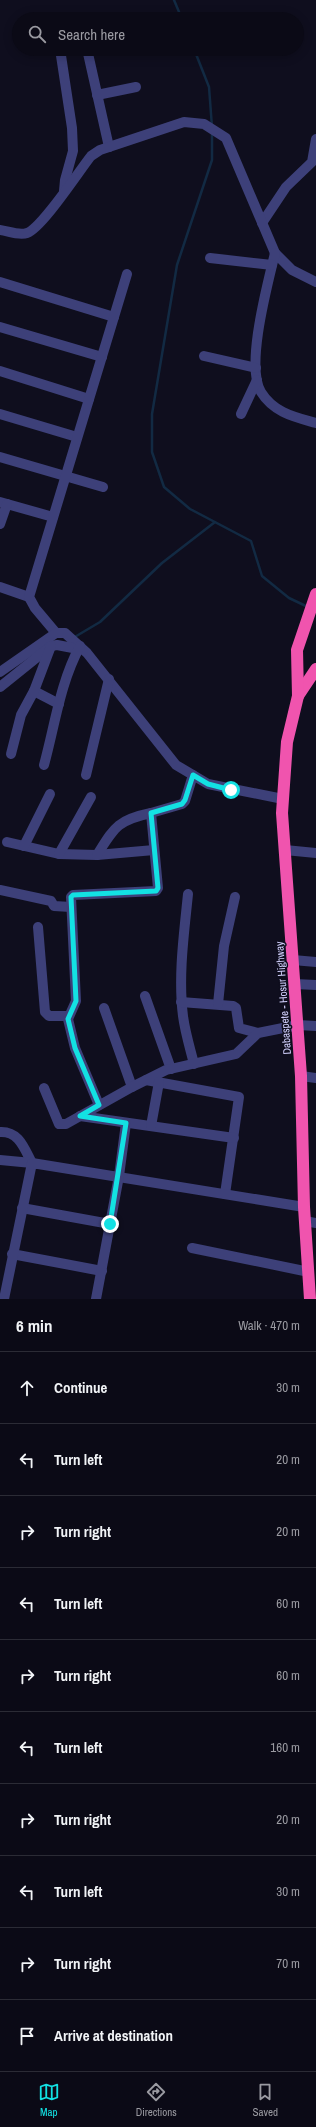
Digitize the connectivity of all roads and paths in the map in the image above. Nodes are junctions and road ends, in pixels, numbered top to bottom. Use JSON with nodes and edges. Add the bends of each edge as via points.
{"nodes":[{"id":1,"x":61,"y":56,"type":"edge"},
{"id":2,"x":89,"y":56,"type":"edge"},
{"id":3,"x":136,"y":87,"type":"dead end"},
{"id":4,"x":97,"y":95,"type":"junction"},
{"id":5,"x":316,"y":139,"type":"edge"},
{"id":6,"x":109,"y":147,"type":"junction"},
{"id":7,"x":73,"y":151,"type":"junction"},
{"id":8,"x":91,"y":156,"type":"junction"},
{"id":9,"x":64,"y":190,"type":"junction"},
{"id":10,"x":262,"y":223,"type":"junction"},
{"id":11,"x":0,"y":230,"type":"edge"},
{"id":12,"x":275,"y":253,"type":"junction"},
{"id":13,"x":210,"y":258,"type":"dead end"},
{"id":14,"x":272,"y":265,"type":"junction"},
{"id":15,"x":127,"y":274,"type":"dead end"},
{"id":16,"x":0,"y":282,"type":"edge"},
{"id":17,"x":316,"y":282,"type":"edge"},
{"id":18,"x":114,"y":317,"type":"junction"},
{"id":19,"x":0,"y":326,"type":"edge"},
{"id":20,"x":204,"y":356,"type":"dead end"},
{"id":21,"x":102,"y":357,"type":"junction"},
{"id":22,"x":256,"y":368,"type":"junction"},
{"id":23,"x":0,"y":371,"type":"edge"},
{"id":24,"x":257,"y":380,"type":"junction"},
{"id":25,"x":89,"y":399,"type":"junction"},
{"id":26,"x":0,"y":414,"type":"edge"},
{"id":27,"x":241,"y":414,"type":"dead end"},
{"id":28,"x":316,"y":423,"type":"edge"},
{"id":29,"x":77,"y":437,"type":"junction"},
{"id":30,"x":0,"y":457,"type":"edge"},
{"id":31,"x":66,"y":476,"type":"junction"},
{"id":32,"x":103,"y":487,"type":"dead end"},
{"id":33,"x":3,"y":503,"type":"edge"},
{"id":34,"x":53,"y":517,"type":"junction"},
{"id":35,"x":0,"y":524,"type":"edge"},
{"id":36,"x":0,"y":587,"type":"edge"},
{"id":37,"x":316,"y":594,"type":"edge"},
{"id":38,"x":29,"y":596,"type":"junction"},
{"id":39,"x":60,"y":633,"type":"junction"},
{"id":40,"x":51,"y":646,"type":"junction"},
{"id":41,"x":78,"y":646,"type":"junction"},
{"id":42,"x":316,"y":669,"type":"edge"},
{"id":43,"x":0,"y":672,"type":"edge"},
{"id":44,"x":109,"y":679,"type":"junction"},
{"id":45,"x":0,"y":687,"type":"edge"},
{"id":46,"x":34,"y":691,"type":"junction"},
{"id":47,"x":298,"y":696,"type":"junction"},
{"id":48,"x":59,"y":704,"type":"junction"},
{"id":49,"x":11,"y":754,"type":"dead end"},
{"id":50,"x":44,"y":765,"type":"dead end"},
{"id":51,"x":86,"y":775,"type":"dead end"},
{"id":52,"x":193,"y":775,"type":"junction"},
{"id":53,"x":50,"y":794,"type":"dead end"},
{"id":54,"x":91,"y":797,"type":"dead end"},
{"id":55,"x":283,"y":799,"type":"junction"},
{"id":56,"x":151,"y":813,"type":"junction"},
{"id":57,"x":7,"y":842,"type":"dead end"},
{"id":58,"x":24,"y":846,"type":"junction"},
{"id":59,"x":154,"y":850,"type":"junction"},
{"id":60,"x":284,"y":850,"type":"junction"},
{"id":61,"x":316,"y":853,"type":"edge"},
{"id":62,"x":59,"y":854,"type":"junction"},
{"id":63,"x":97,"y":855,"type":"junction"},
{"id":64,"x":0,"y":890,"type":"edge"},
{"id":65,"x":188,"y":894,"type":"dead end"},
{"id":66,"x":235,"y":897,"type":"dead end"},
{"id":67,"x":71,"y":907,"type":"junction"},
{"id":68,"x":38,"y":927,"type":"dead end"},
{"id":69,"x":293,"y":960,"type":"junction"},
{"id":70,"x":316,"y":962,"type":"edge"},
{"id":71,"x":295,"y":984,"type":"junction"},
{"id":72,"x":316,"y":985,"type":"edge"},
{"id":73,"x":145,"y":996,"type":"dead end"},
{"id":74,"x":182,"y":1002,"type":"junction"},
{"id":75,"x":218,"y":1004,"type":"junction"},
{"id":76,"x":104,"y":1008,"type":"dead end"},
{"id":77,"x":68,"y":1016,"type":"junction"},
{"id":78,"x":298,"y":1025,"type":"junction"},
{"id":79,"x":316,"y":1026,"type":"edge"},
{"id":80,"x":258,"y":1033,"type":"junction"},
{"id":81,"x":194,"y":1064,"type":"junction"},
{"id":82,"x":171,"y":1069,"type":"junction"},
{"id":83,"x":301,"y":1076,"type":"junction"},
{"id":84,"x":316,"y":1078,"type":"edge"},
{"id":85,"x":146,"y":1080,"type":"junction"},
{"id":86,"x":159,"y":1082,"type":"junction"},
{"id":87,"x":132,"y":1087,"type":"junction"},
{"id":88,"x":44,"y":1088,"type":"dead end"},
{"id":89,"x":99,"y":1105,"type":"junction"},
{"id":90,"x":80,"y":1116,"type":"junction"},
{"id":91,"x":126,"y":1123,"type":"junction"},
{"id":92,"x":151,"y":1126,"type":"junction"},
{"id":93,"x":0,"y":1132,"type":"edge"},
{"id":94,"x":234,"y":1138,"type":"junction"},
{"id":95,"x":0,"y":1160,"type":"edge"},
{"id":96,"x":32,"y":1163,"type":"junction"},
{"id":97,"x":119,"y":1176,"type":"junction"},
{"id":98,"x":226,"y":1194,"type":"junction"},
{"id":99,"x":304,"y":1207,"type":"junction"},
{"id":100,"x":22,"y":1208,"type":"junction"},
{"id":101,"x":311,"y":1222,"type":"edge"},
{"id":102,"x":110,"y":1224,"type":"junction"},
{"id":103,"x":192,"y":1248,"type":"dead end"},
{"id":104,"x":12,"y":1254,"type":"junction"},
{"id":105,"x":102,"y":1271,"type":"junction"},
{"id":106,"x":309,"y":1272,"type":"junction"},
{"id":107,"x":4,"y":1299,"type":"edge"},
{"id":108,"x":96,"y":1299,"type":"edge"},
{"id":109,"x":310,"y":1299,"type":"edge"}],
"edges":[{"from":1,"to":7,"type":"street"},
{"from":2,"to":4,"type":"street"},
{"from":3,"to":4,"type":"street"},
{"from":4,"to":6,"type":"street"},
{"from":5,"to":10,"type":"street","via":[[312,162],[286,187]]},
{"from":6,"to":8,"type":"street"},
{"from":6,"to":10,"type":"street","via":[[184,122],[204,124],[226,138]]},
{"from":7,"to":8,"type":"street"},
{"from":7,"to":9,"type":"street"},
{"from":8,"to":9,"type":"street"},
{"from":9,"to":11,"type":"street","via":[[32,230],[20,234]]},
{"from":10,"to":12,"type":"street"},
{"from":12,"to":14,"type":"street"},
{"from":12,"to":17,"type":"street","via":[[292,270]]},
{"from":13,"to":14,"type":"street"},
{"from":14,"to":22,"type":"street","via":[[258,330]]},
{"from":15,"to":18,"type":"street"},
{"from":16,"to":18,"type":"street"},
{"from":18,"to":21,"type":"street"},
{"from":19,"to":21,"type":"street"},
{"from":20,"to":22,"type":"street"},
{"from":21,"to":25,"type":"street"},
{"from":22,"to":24,"type":"street"},
{"from":23,"to":25,"type":"street"},
{"from":24,"to":27,"type":"street"},
{"from":24,"to":28,"type":"street","via":[[261,392],[283,413]]},
{"from":25,"to":29,"type":"street"},
{"from":26,"to":29,"type":"street"},
{"from":29,"to":31,"type":"street"},
{"from":30,"to":31,"type":"street"},
{"from":31,"to":32,"type":"street"},
{"from":31,"to":34,"type":"street"},
{"from":33,"to":34,"type":"street"},
{"from":33,"to":35,"type":"street"},
{"from":34,"to":38,"type":"street"},
{"from":36,"to":38,"type":"street"},
{"from":37,"to":47,"type":"highway","name":"Dabaspete - Hosur Highway","via":[[297,650]]},
{"from":38,"to":39,"type":"street","via":[[35,608]]},
{"from":39,"to":41,"type":"street"},
{"from":39,"to":43,"type":"street"},
{"from":40,"to":41,"type":"street"},
{"from":40,"to":45,"type":"street"},
{"from":40,"to":46,"type":"street"},
{"from":41,"to":44,"type":"street"},
{"from":41,"to":48,"type":"street"},
{"from":42,"to":47,"type":"highway","name":"Dabaspete - Hosur Highway"},
{"from":44,"to":51,"type":"street"},
{"from":44,"to":52,"type":"street","via":[[176,765]]},
{"from":46,"to":48,"type":"street"},
{"from":46,"to":49,"type":"street","via":[[21,715]]},
{"from":47,"to":55,"type":"highway","name":"Dabaspete - Hosur Highway","via":[[287,742]]},
{"from":48,"to":50,"type":"street"},
{"from":52,"to":55,"type":"street","via":[[208,784]]},
{"from":52,"to":56,"type":"street","via":[[182,804]]},
{"from":53,"to":58,"type":"street"},
{"from":54,"to":62,"type":"street"},
{"from":55,"to":60,"type":"highway","name":"Dabaspete - Hosur Highway"},
{"from":56,"to":59,"type":"street"},
{"from":56,"to":63,"type":"street","via":[[130,817],[120,823]]},
{"from":57,"to":58,"type":"street"},
{"from":58,"to":62,"type":"street"},
{"from":59,"to":63,"type":"street"},
{"from":59,"to":67,"type":"street","via":[[158,888],[156,891],[73,895]]},
{"from":60,"to":61,"type":"street"},
{"from":60,"to":69,"type":"highway","name":"Dabaspete - Hosur Highway"},
{"from":62,"to":63,"type":"street"},
{"from":64,"to":67,"type":"street","via":[[51,901],[54,906]]},
{"from":65,"to":74,"type":"street"},
{"from":66,"to":75,"type":"street","via":[[224,946]]},
{"from":67,"to":77,"type":"street","via":[[76,1001]]},
{"from":68,"to":77,"type":"street","via":[[45,1012],[49,1016]]},
{"from":69,"to":70,"type":"street"},
{"from":69,"to":71,"type":"highway","name":"Dabaspete - Hosur Highway"},
{"from":71,"to":72,"type":"street"},
{"from":71,"to":78,"type":"highway","name":"Dabaspete - Hosur Highway"},
{"from":73,"to":82,"type":"street"},
{"from":74,"to":75,"type":"street"},
{"from":74,"to":81,"type":"street","via":[[183,1018]]},
{"from":75,"to":80,"type":"street","via":[[236,1008],[237,1026]]},
{"from":76,"to":87,"type":"street"},
{"from":77,"to":89,"type":"street","via":[[75,1048]]},
{"from":78,"to":79,"type":"street"},
{"from":78,"to":80,"type":"street"},
{"from":78,"to":83,"type":"highway","name":"Dabaspete - Hosur Highway"},
{"from":80,"to":81,"type":"street","via":[[236,1054]]},
{"from":81,"to":82,"type":"street"},
{"from":82,"to":85,"type":"street"},
{"from":83,"to":84,"type":"street"},
{"from":83,"to":99,"type":"highway","name":"Dabaspete - Hosur Highway"},
{"from":85,"to":86,"type":"street"},
{"from":85,"to":87,"type":"street"},
{"from":86,"to":92,"type":"street"},
{"from":86,"to":94,"type":"street","via":[[238,1096],[240,1099]]},
{"from":87,"to":89,"type":"street"},
{"from":88,"to":90,"type":"street","via":[[59,1124],[66,1124]]},
{"from":89,"to":90,"type":"street"},
{"from":90,"to":91,"type":"street"},
{"from":91,"to":92,"type":"street"},
{"from":91,"to":97,"type":"street"},
{"from":92,"to":94,"type":"street"},
{"from":93,"to":96,"type":"street","via":[[11,1132],[16,1136]]},
{"from":94,"to":98,"type":"street"},
{"from":95,"to":96,"type":"street"},
{"from":96,"to":97,"type":"street"},
{"from":96,"to":100,"type":"street"},
{"from":97,"to":98,"type":"street"},
{"from":97,"to":102,"type":"street"},
{"from":98,"to":99,"type":"street"},
{"from":99,"to":101,"type":"highway","name":"Dabaspete - Hosur Highway"},
{"from":100,"to":102,"type":"street"},
{"from":100,"to":104,"type":"street"},
{"from":101,"to":106,"type":"highway","name":"Dabaspete - Hosur Highway"},
{"from":102,"to":105,"type":"street"},
{"from":103,"to":106,"type":"street"},
{"from":104,"to":105,"type":"street"},
{"from":104,"to":107,"type":"street"},
{"from":105,"to":108,"type":"street"},
{"from":106,"to":109,"type":"highway","name":"Dabaspete - Hosur Highway"}]}
